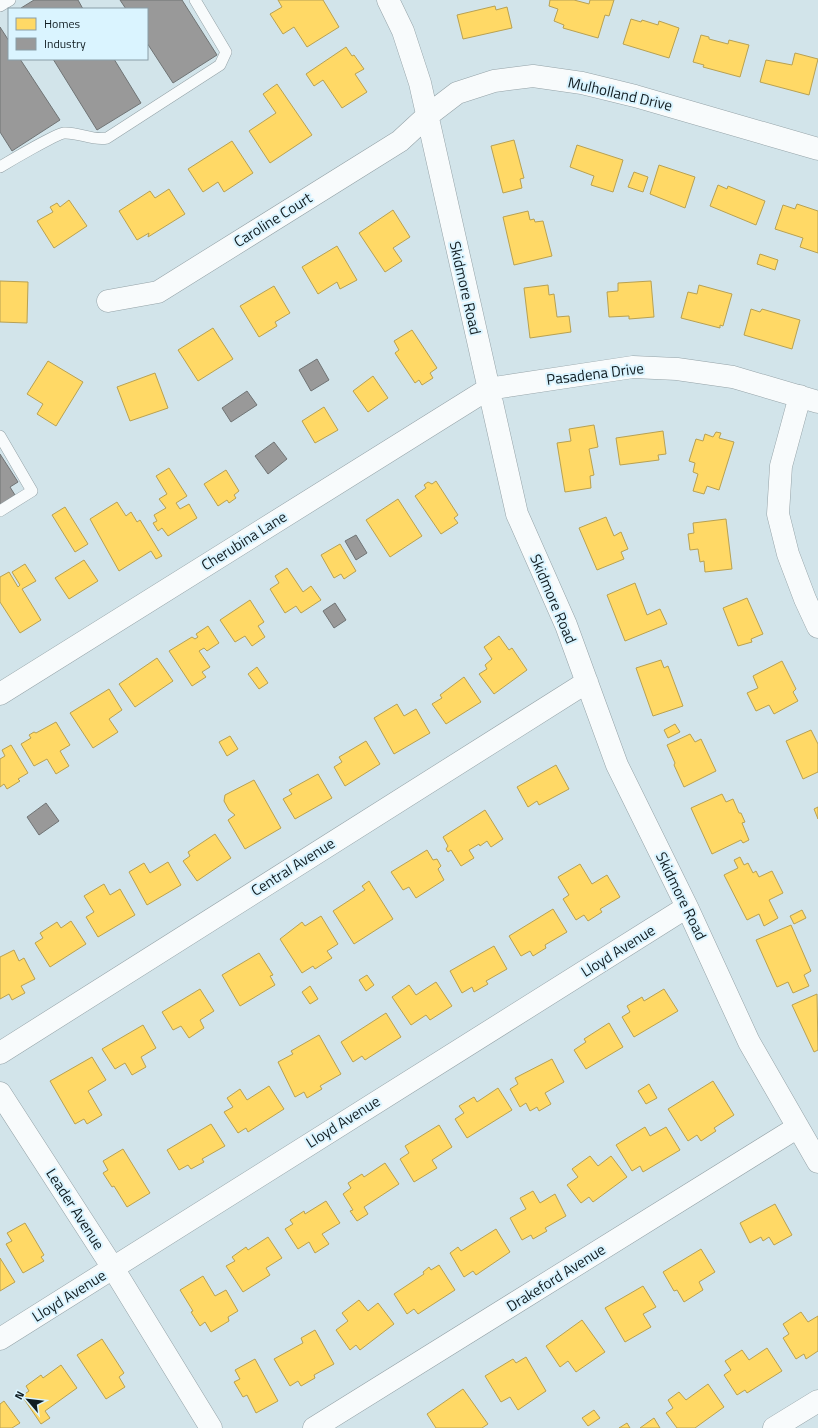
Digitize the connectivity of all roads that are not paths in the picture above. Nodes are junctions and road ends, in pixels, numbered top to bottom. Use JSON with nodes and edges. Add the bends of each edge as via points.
{"nodes":[{"id":1,"x":10,"y":0,"type":"edge"},
{"id":2,"x":195,"y":0,"type":"edge"},
{"id":3,"x":388,"y":0,"type":"edge"},
{"id":4,"x":0,"y":6,"type":"edge"},
{"id":5,"x":427,"y":116,"type":"junction"},
{"id":6,"x":818,"y":149,"type":"edge"},
{"id":7,"x":0,"y":167,"type":"edge"},
{"id":8,"x":108,"y":301,"type":"dead end"},
{"id":9,"x":488,"y":389,"type":"junction"},
{"id":10,"x":809,"y":399,"type":"edge"},
{"id":11,"x":0,"y":436,"type":"edge"},
{"id":12,"x":0,"y":510,"type":"edge"},
{"id":13,"x":818,"y":627,"type":"edge"},
{"id":14,"x":587,"y":682,"type":"junction"},
{"id":15,"x":0,"y":694,"type":"edge"},
{"id":16,"x":687,"y":907,"type":"junction"},
{"id":17,"x":0,"y":1053,"type":"edge"},
{"id":18,"x":0,"y":1093,"type":"edge"},
{"id":19,"x":798,"y":1127,"type":"junction"},
{"id":20,"x":818,"y":1162,"type":"edge"},
{"id":21,"x":113,"y":1268,"type":"junction"},
{"id":22,"x":0,"y":1339,"type":"edge"},
{"id":23,"x":818,"y":1401,"type":"edge"},
{"id":24,"x":211,"y":1428,"type":"edge"},
{"id":25,"x":314,"y":1428,"type":"edge"},
{"id":26,"x":774,"y":1428,"type":"edge"}],
"edges":[{"from":1,"to":4,"type":"lane"},
{"from":2,"to":7,"type":"lane","via":[[226,52],[220,65],[107,138],[99,140],[85,135],[61,133]]},
{"from":3,"to":5,"type":"street","name":"Skidmore Road","via":[[403,30],[420,83]]},
{"from":5,"to":6,"type":"street","name":"Mulholland Drive","via":[[457,93],[494,81],[533,76],[582,83],[635,96]]},
{"from":5,"to":8,"type":"street","name":"Caroline Court","via":[[400,141],[158,292]]},
{"from":5,"to":9,"type":"street","name":"Skidmore Road"},
{"from":9,"to":10,"type":"street","name":"Pasadena Drive","via":[[633,367],[676,369],[733,377]]},
{"from":9,"to":14,"type":"street","name":"Skidmore Road","via":[[516,514],[566,625]]},
{"from":9,"to":15,"type":"street","name":"Cherubina Lane"},
{"from":10,"to":13,"type":"street","via":[[781,466],[778,514],[788,554]]},
{"from":11,"to":12,"type":"lane","via":[[32,491]]},
{"from":14,"to":16,"type":"street","name":"Skidmore Road","via":[[617,765]]},
{"from":14,"to":17,"type":"street","name":"Central Avenue"},
{"from":16,"to":19,"type":"street","name":"Skidmore Road","via":[[748,1042]]},
{"from":16,"to":21,"type":"street","name":"Lloyd Avenue"},
{"from":18,"to":21,"type":"street","name":"Leader Avenue"},
{"from":19,"to":20,"type":"street","name":"Skidmore Road"},
{"from":19,"to":25,"type":"street","name":"Drakeford Avenue"},
{"from":21,"to":22,"type":"street","name":"Lloyd Avenue"},
{"from":21,"to":24,"type":"street","name":"Leader Avenue"},
{"from":23,"to":26,"type":"street"}]}
